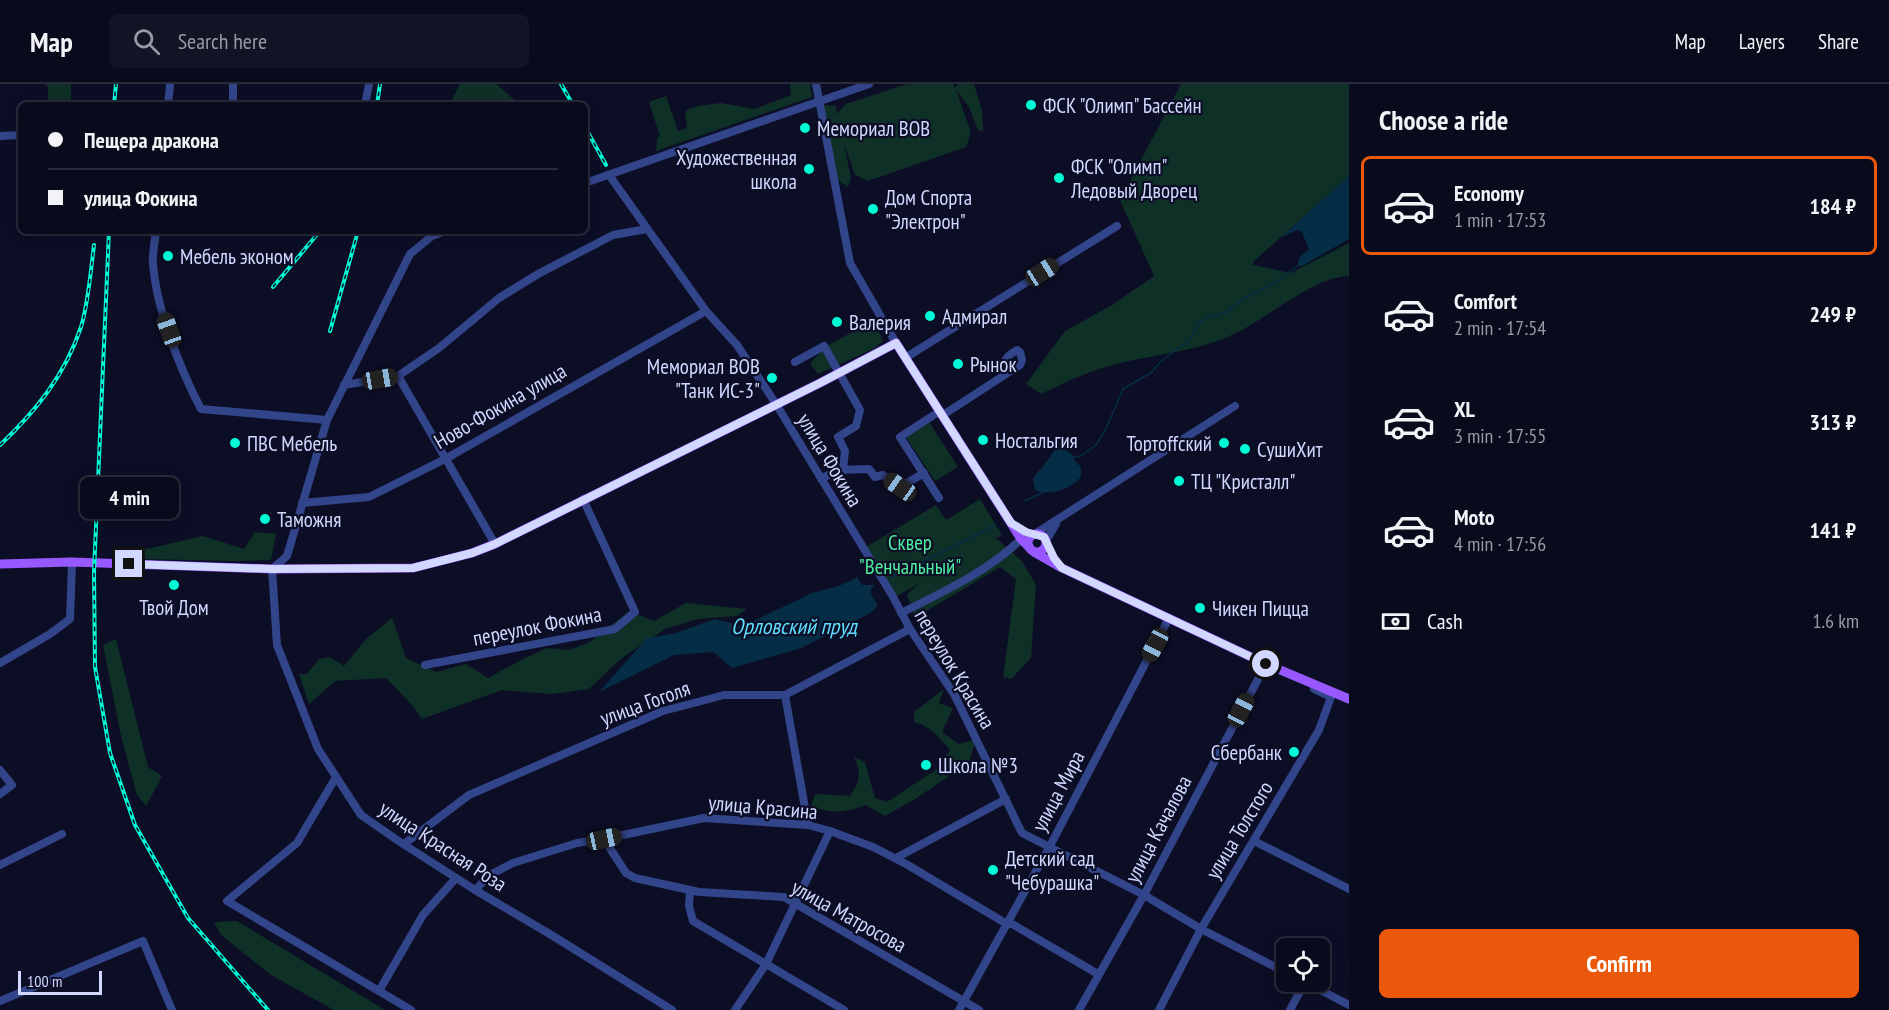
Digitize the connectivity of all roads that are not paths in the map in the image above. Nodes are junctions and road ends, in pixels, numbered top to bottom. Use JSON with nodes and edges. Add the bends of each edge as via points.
{"nodes":[{"id":1,"x":170,"y":84,"type":"edge"},
{"id":2,"x":234,"y":84,"type":"edge"},
{"id":3,"x":369,"y":84,"type":"edge"},
{"id":4,"x":816,"y":84,"type":"edge"},
{"id":5,"x":869,"y":84,"type":"edge"},
{"id":6,"x":819,"y":100,"type":"junction"},
{"id":7,"x":168,"y":102,"type":"edge"},
{"id":8,"x":233,"y":102,"type":"edge"},
{"id":9,"x":366,"y":102,"type":"edge"},
{"id":10,"x":18,"y":135,"type":"edge"},
{"id":11,"x":0,"y":136,"type":"edge"},
{"id":12,"x":609,"y":175,"type":"junction"},
{"id":13,"x":588,"y":182,"type":"edge"},
{"id":14,"x":1117,"y":226,"type":"dead end"},
{"id":15,"x":647,"y":229,"type":"junction"},
{"id":16,"x":156,"y":234,"type":"edge"},
{"id":17,"x":438,"y":234,"type":"edge"},
{"id":18,"x":706,"y":310,"type":"junction"},
{"id":19,"x":896,"y":343,"type":"junction"},
{"id":20,"x":905,"y":358,"type":"junction"},
{"id":21,"x":795,"y":363,"type":"dead end"},
{"id":22,"x":840,"y":372,"type":"junction"},
{"id":23,"x":1003,"y":375,"type":"dead end"},
{"id":24,"x":398,"y":376,"type":"junction"},
{"id":25,"x":344,"y":385,"type":"junction"},
{"id":26,"x":776,"y":404,"type":"junction"},
{"id":27,"x":1235,"y":406,"type":"dead end"},
{"id":28,"x":942,"y":413,"type":"junction"},
{"id":29,"x":327,"y":420,"type":"junction"},
{"id":30,"x":447,"y":458,"type":"junction"},
{"id":31,"x":843,"y":470,"type":"junction"},
{"id":32,"x":924,"y":473,"type":"junction"},
{"id":33,"x":821,"y":479,"type":"junction"},
{"id":34,"x":939,"y":498,"type":"dead end"},
{"id":35,"x":583,"y":500,"type":"junction"},
{"id":36,"x":302,"y":503,"type":"junction"},
{"id":37,"x":1058,"y":521,"type":"junction"},
{"id":38,"x":1011,"y":523,"type":"junction"},
{"id":39,"x":1033,"y":535,"type":"junction"},
{"id":40,"x":1021,"y":539,"type":"junction"},
{"id":41,"x":1046,"y":543,"type":"junction"},
{"id":42,"x":495,"y":544,"type":"junction"},
{"id":43,"x":1032,"y":550,"type":"junction"},
{"id":44,"x":72,"y":562,"type":"junction"},
{"id":45,"x":0,"y":564,"type":"edge"},
{"id":46,"x":1062,"y":568,"type":"junction"},
{"id":47,"x":272,"y":569,"type":"junction"},
{"id":48,"x":892,"y":595,"type":"joint"},
{"id":49,"x":902,"y":613,"type":"junction"},
{"id":50,"x":1169,"y":618,"type":"junction"},
{"id":51,"x":910,"y":629,"type":"junction"},
{"id":52,"x":0,"y":663,"type":"edge"},
{"id":53,"x":1266,"y":664,"type":"junction"},
{"id":54,"x":425,"y":666,"type":"dead end"},
{"id":55,"x":1305,"y":681,"type":"junction"},
{"id":56,"x":785,"y":695,"type":"junction"},
{"id":57,"x":1349,"y":699,"type":"edge"},
{"id":58,"x":0,"y":770,"type":"edge"},
{"id":59,"x":336,"y":777,"type":"junction"},
{"id":60,"x":0,"y":794,"type":"edge"},
{"id":61,"x":1006,"y":799,"type":"junction"},
{"id":62,"x":808,"y":825,"type":"junction"},
{"id":63,"x":830,"y":831,"type":"junction"},
{"id":64,"x":62,"y":834,"type":"dead end"},
{"id":65,"x":604,"y":839,"type":"junction"},
{"id":66,"x":1254,"y":841,"type":"junction"},
{"id":67,"x":404,"y":844,"type":"junction"},
{"id":68,"x":1050,"y":846,"type":"junction"},
{"id":69,"x":896,"y":858,"type":"junction"},
{"id":70,"x":0,"y":865,"type":"edge"},
{"id":71,"x":456,"y":878,"type":"junction"},
{"id":72,"x":1349,"y":889,"type":"edge"},
{"id":73,"x":475,"y":890,"type":"junction"},
{"id":74,"x":690,"y":890,"type":"junction"},
{"id":75,"x":1144,"y":895,"type":"junction"},
{"id":76,"x":797,"y":904,"type":"junction"},
{"id":77,"x":1006,"y":924,"type":"junction"},
{"id":78,"x":1201,"y":929,"type":"junction"},
{"id":79,"x":766,"y":964,"type":"junction"},
{"id":80,"x":1276,"y":967,"type":"edge"},
{"id":81,"x":1098,"y":974,"type":"junction"},
{"id":82,"x":379,"y":991,"type":"junction"},
{"id":83,"x":1299,"y":992,"type":"edge"},
{"id":84,"x":1324,"y":992,"type":"edge"},
{"id":85,"x":0,"y":1001,"type":"edge"},
{"id":86,"x":964,"y":1002,"type":"junction"},
{"id":87,"x":1349,"y":1005,"type":"edge"},
{"id":88,"x":1161,"y":1009,"type":"edge"},
{"id":89,"x":172,"y":1010,"type":"edge"},
{"id":90,"x":411,"y":1010,"type":"edge"},
{"id":91,"x":672,"y":1010,"type":"edge"},
{"id":92,"x":735,"y":1010,"type":"edge"},
{"id":93,"x":844,"y":1010,"type":"edge"},
{"id":94,"x":959,"y":1010,"type":"edge"},
{"id":95,"x":979,"y":1010,"type":"edge"},
{"id":96,"x":1079,"y":1010,"type":"edge"},
{"id":97,"x":1290,"y":1010,"type":"edge"}],
"edges":[{"from":1,"to":7,"type":"street"},
{"from":2,"to":8,"type":"street"},
{"from":3,"to":9,"type":"street"},
{"from":4,"to":6,"type":"street"},
{"from":5,"to":6,"type":"street"},
{"from":6,"to":12,"type":"street"},
{"from":6,"to":19,"type":"street","via":[[850,263]]},
{"from":10,"to":11,"type":"street"},
{"from":12,"to":13,"type":"street"},
{"from":12,"to":15,"type":"street"},
{"from":14,"to":20,"type":"street"},
{"from":15,"to":18,"type":"street"},
{"from":15,"to":24,"type":"street","via":[[613,236],[538,274],[499,298]]},
{"from":16,"to":29,"type":"street","via":[[152,262],[162,311],[201,409]]},
{"from":17,"to":25,"type":"street","via":[[410,254]]},
{"from":18,"to":26,"type":"street","via":[[737,345]]},
{"from":18,"to":30,"type":"street","name":"Ново-Фокина улица"},
{"from":19,"to":20,"type":"main road"},
{"from":19,"to":22,"type":"main road","name":"улица Фокина"},
{"from":20,"to":28,"type":"main road"},
{"from":21,"to":22,"type":"street","via":[[824,346]]},
{"from":22,"to":26,"type":"main road","name":"улица Фокина"},
{"from":22,"to":31,"type":"street","via":[[860,410],[856,426],[838,437],[845,452]]},
{"from":23,"to":28,"type":"street"},
{"from":24,"to":25,"type":"street"},
{"from":24,"to":30,"type":"street"},
{"from":25,"to":29,"type":"street"},
{"from":26,"to":33,"type":"street","name":"улица Фокина"},
{"from":26,"to":35,"type":"main road","name":"улица Фокина"},
{"from":27,"to":37,"type":"street"},
{"from":28,"to":32,"type":"street","via":[[900,437]]},
{"from":28,"to":38,"type":"main road"},
{"from":29,"to":36,"type":"street"},
{"from":30,"to":36,"type":"street","name":"Ново-Фокина улица","via":[[369,497]]},
{"from":30,"to":42,"type":"street"},
{"from":31,"to":32,"type":"street","via":[[869,469],[875,477],[882,475],[900,487]]},
{"from":31,"to":33,"type":"street"},
{"from":32,"to":34,"type":"street"},
{"from":33,"to":48,"type":"street","name":"улица Фокина"},
{"from":35,"to":42,"type":"main road","name":"улица Фокина"},
{"from":35,"to":54,"type":"street","name":"переулок Фокина","via":[[635,612],[615,629]]},
{"from":36,"to":47,"type":"street","via":[[287,556]]},
{"from":37,"to":39,"type":"street"},
{"from":37,"to":41,"type":"street"},
{"from":38,"to":39,"type":"main road"},
{"from":38,"to":40,"type":"main road"},
{"from":39,"to":41,"type":"main road","via":[[1041,535]]},
{"from":39,"to":43,"type":"main road","via":[[1029,540]]},
{"from":40,"to":43,"type":"main road"},
{"from":40,"to":49,"type":"street","via":[[943,592]]},
{"from":41,"to":43,"type":"main road","via":[[1042,551]]},
{"from":41,"to":46,"type":"main road"},
{"from":42,"to":47,"type":"main road","name":"улица Фокина","via":[[413,568]]},
{"from":43,"to":46,"type":"main road"},
{"from":44,"to":45,"type":"main road","name":"улица Фокина"},
{"from":44,"to":47,"type":"main road","name":"улица Фокина"},
{"from":44,"to":52,"type":"street","via":[[70,619]]},
{"from":46,"to":50,"type":"main road"},
{"from":47,"to":59,"type":"street","name":"улица Красная Роза","via":[[277,645],[318,749]]},
{"from":48,"to":49,"type":"street","name":"переулок Красина"},
{"from":49,"to":51,"type":"street","name":"переулок Красина"},
{"from":50,"to":53,"type":"main road"},
{"from":50,"to":68,"type":"street","name":"улица Мира"},
{"from":51,"to":56,"type":"street","name":"улица Гоголя"},
{"from":51,"to":61,"type":"street","name":"переулок Красина","via":[[954,694]]},
{"from":53,"to":55,"type":"main road"},
{"from":53,"to":75,"type":"street","name":"улица Качалова"},
{"from":55,"to":57,"type":"main road"},
{"from":55,"to":66,"type":"street","name":"улица Толстого","via":[[1304,684],[1331,697],[1319,730]]},
{"from":56,"to":62,"type":"street"},
{"from":56,"to":67,"type":"street","name":"улица Гоголя","via":[[724,695],[663,711],[469,795]]},
{"from":58,"to":60,"type":"street","via":[[12,785]]},
{"from":59,"to":67,"type":"street","name":"улица Красная Роза","via":[[361,814]]},
{"from":59,"to":82,"type":"street","via":[[297,843],[227,901]]},
{"from":61,"to":68,"type":"street","name":"переулок Красина","via":[[1022,833]]},
{"from":61,"to":69,"type":"street"},
{"from":62,"to":63,"type":"street","name":"улица Красина"},
{"from":62,"to":65,"type":"street","name":"улица Красина","via":[[704,818]]},
{"from":63,"to":69,"type":"street","name":"улица Красина"},
{"from":63,"to":76,"type":"street"},
{"from":64,"to":70,"type":"street"},
{"from":65,"to":73,"type":"street","name":"улица Красина","via":[[577,843],[513,863],[490,875]]},
{"from":65,"to":74,"type":"street","name":"улица Матросова","via":[[626,873]]},
{"from":66,"to":72,"type":"street"},
{"from":66,"to":78,"type":"street","name":"улица Толстого"},
{"from":67,"to":71,"type":"street","name":"улица Красная Роза"},
{"from":68,"to":75,"type":"street","name":"переулок Красина"},
{"from":68,"to":77,"type":"street","name":"улица Мира"},
{"from":69,"to":77,"type":"street","name":"улица Красина"},
{"from":71,"to":73,"type":"street","name":"улица Красная Роза"},
{"from":71,"to":82,"type":"street","via":[[423,915]]},
{"from":73,"to":91,"type":"street","name":"улица Красная Роза"},
{"from":74,"to":76,"type":"street","name":"улица Матросова","via":[[784,897]]},
{"from":74,"to":79,"type":"street","via":[[693,921]]},
{"from":75,"to":78,"type":"street","name":"переулок Красина"},
{"from":75,"to":81,"type":"street","name":"улица Качалова"},
{"from":76,"to":79,"type":"street"},
{"from":76,"to":86,"type":"street","name":"улица Матросова"},
{"from":77,"to":81,"type":"street","name":"улица Красина"},
{"from":77,"to":86,"type":"street","name":"улица Мира"},
{"from":78,"to":80,"type":"street","name":"переулок Красина"},
{"from":78,"to":88,"type":"street","name":"улица Толстого"},
{"from":79,"to":92,"type":"street"},
{"from":79,"to":93,"type":"street"},
{"from":81,"to":96,"type":"street","name":"улица Качалова"},
{"from":82,"to":90,"type":"street"},
{"from":83,"to":97,"type":"street"},
{"from":84,"to":87,"type":"street"},
{"from":85,"to":89,"type":"street","via":[[143,941]]},
{"from":86,"to":94,"type":"street","name":"улица Мира"},
{"from":86,"to":95,"type":"street","name":"улица Матросова"}]}
